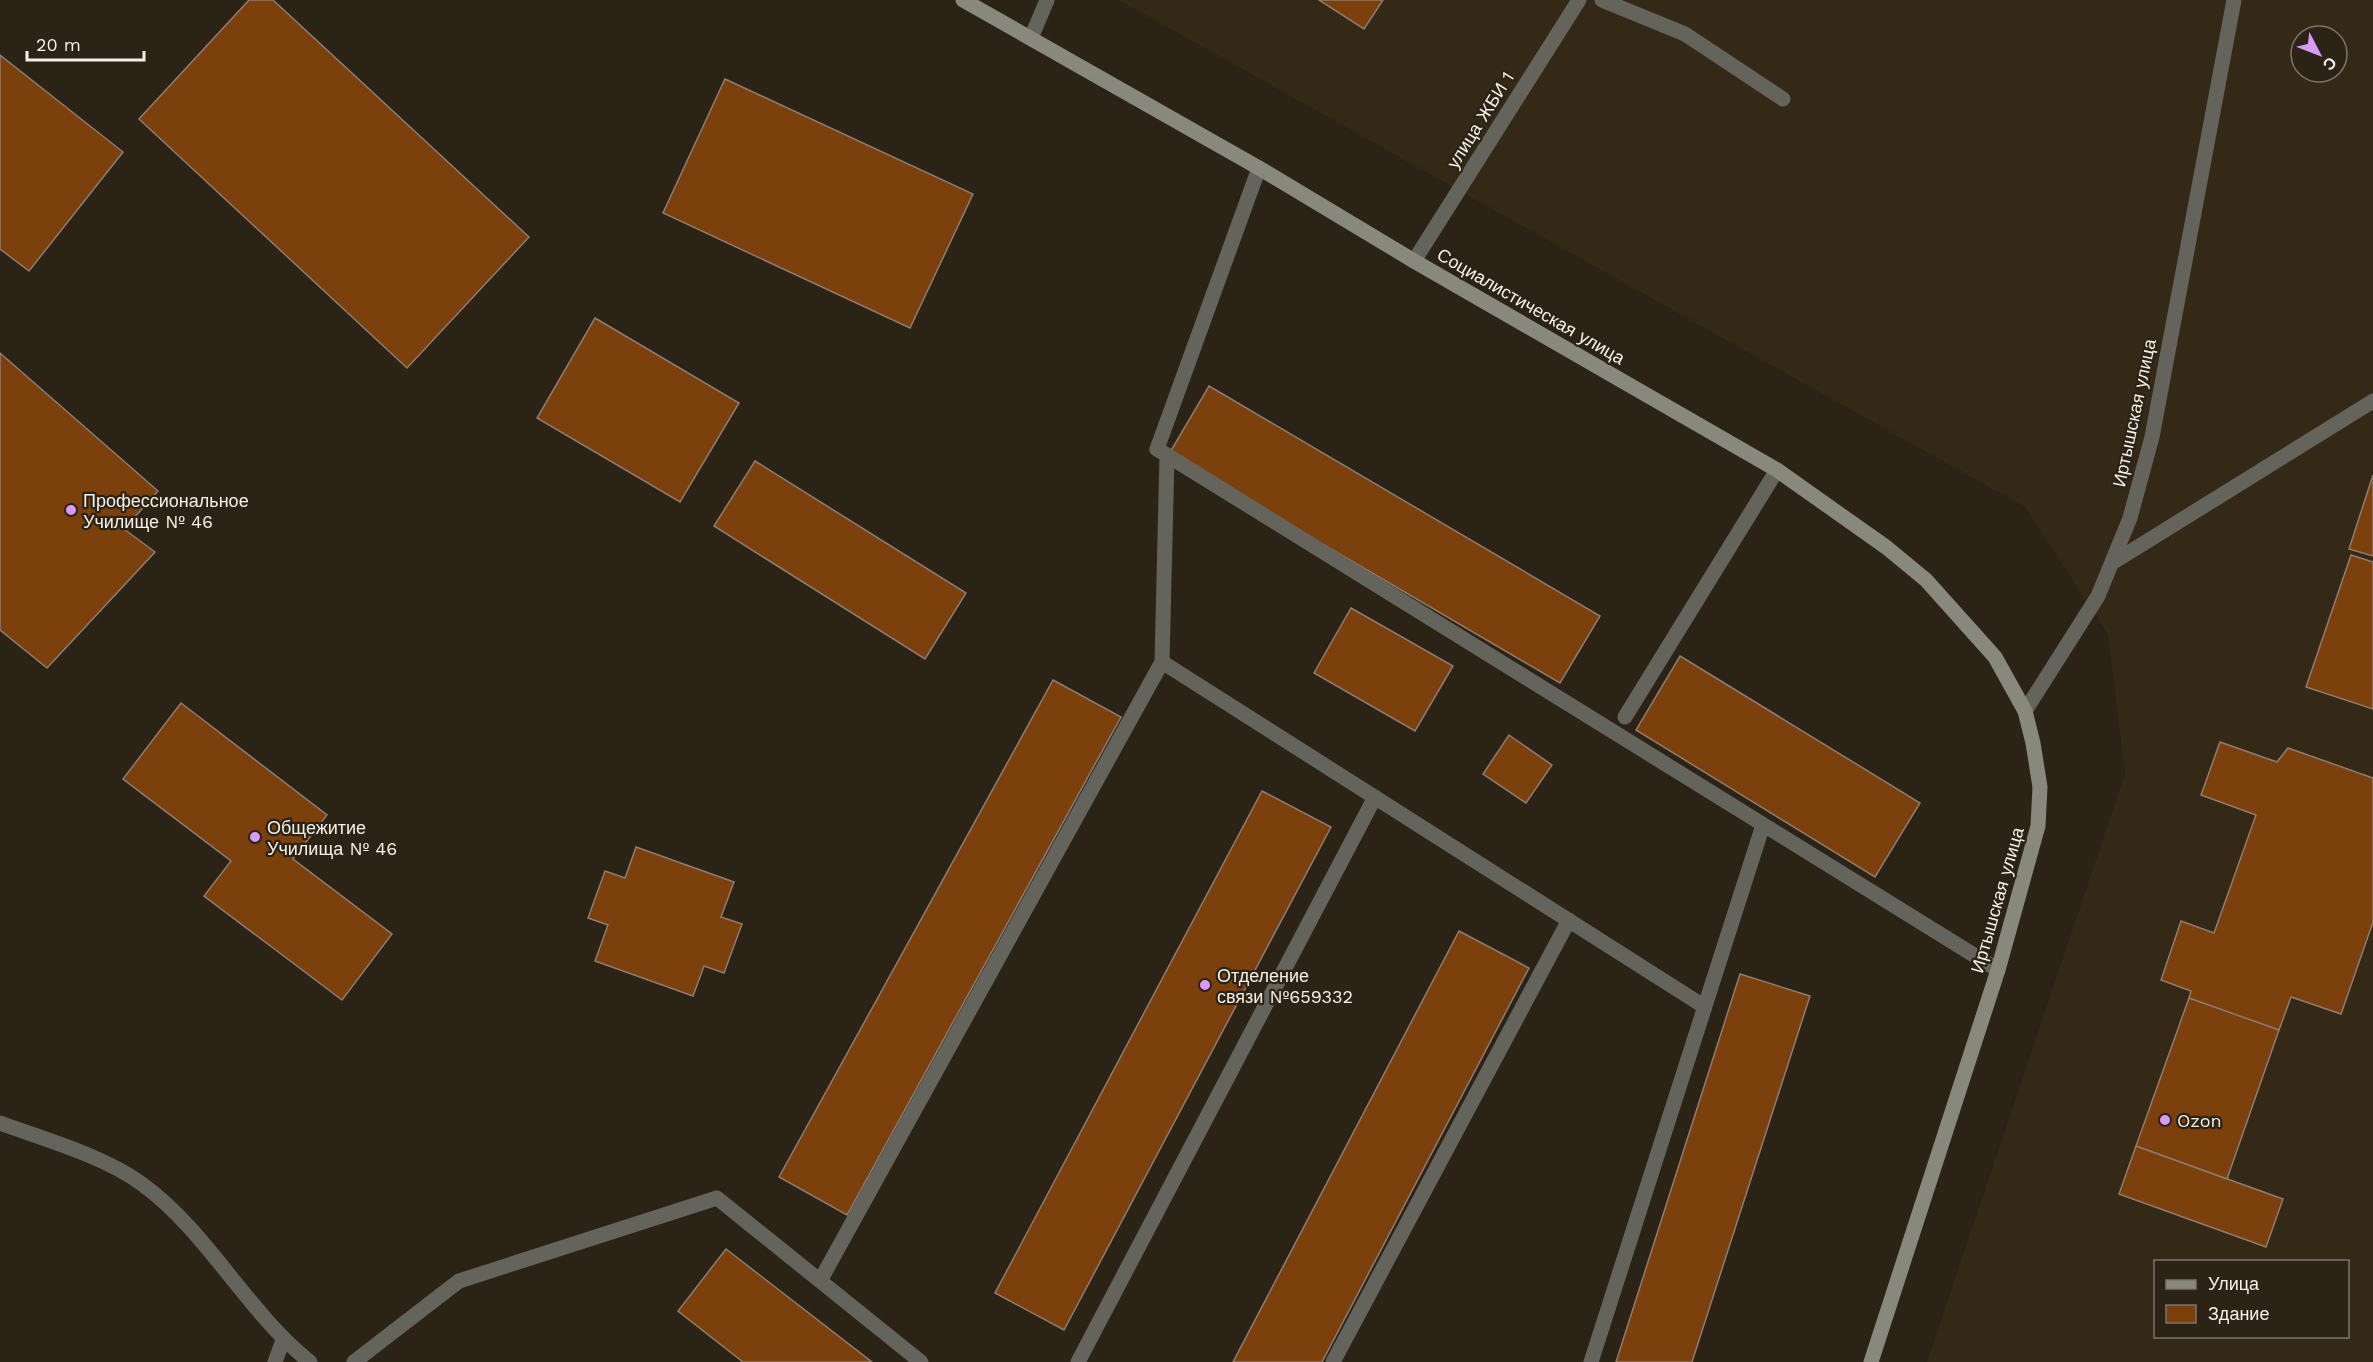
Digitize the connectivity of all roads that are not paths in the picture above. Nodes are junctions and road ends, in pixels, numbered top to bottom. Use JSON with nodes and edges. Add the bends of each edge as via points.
{"nodes":[{"id":1,"x":963,"y":0,"type":"edge"},
{"id":2,"x":1047,"y":0,"type":"edge"},
{"id":3,"x":1579,"y":0,"type":"edge"},
{"id":4,"x":1602,"y":0,"type":"edge"},
{"id":5,"x":2234,"y":0,"type":"edge"},
{"id":6,"x":1031,"y":39,"type":"junction"},
{"id":7,"x":1783,"y":99,"type":"dead end"},
{"id":8,"x":1259,"y":168,"type":"junction"},
{"id":9,"x":1414,"y":261,"type":"junction"},
{"id":10,"x":2373,"y":401,"type":"edge"},
{"id":11,"x":2357,"y":411,"type":"junction"},
{"id":12,"x":2373,"y":416,"type":"edge"},
{"id":13,"x":1167,"y":455,"type":"junction"},
{"id":14,"x":1777,"y":470,"type":"junction"},
{"id":15,"x":2112,"y":563,"type":"junction"},
{"id":16,"x":1162,"y":662,"type":"junction"},
{"id":17,"x":2025,"y":711,"type":"junction"},
{"id":18,"x":1625,"y":717,"type":"dead end"},
{"id":19,"x":1375,"y":797,"type":"junction"},
{"id":20,"x":1763,"y":825,"type":"junction"},
{"id":21,"x":1569,"y":920,"type":"junction"},
{"id":22,"x":1998,"y":970,"type":"junction"},
{"id":23,"x":1705,"y":1006,"type":"junction"},
{"id":24,"x":0,"y":1122,"type":"edge"},
{"id":25,"x":820,"y":1281,"type":"junction"},
{"id":26,"x":283,"y":1340,"type":"junction"},
{"id":27,"x":275,"y":1362,"type":"edge"},
{"id":28,"x":310,"y":1362,"type":"edge"},
{"id":29,"x":354,"y":1362,"type":"edge"},
{"id":30,"x":921,"y":1362,"type":"edge"},
{"id":31,"x":1078,"y":1362,"type":"edge"},
{"id":32,"x":1334,"y":1362,"type":"edge"},
{"id":33,"x":1591,"y":1362,"type":"edge"},
{"id":34,"x":1871,"y":1362,"type":"edge"}],
"edges":[{"from":1,"to":6,"type":"main road","name":"Социалистическая улица"},
{"from":2,"to":6,"type":"street"},
{"from":3,"to":9,"type":"street","name":"улица ЖБИ 1"},
{"from":4,"to":7,"type":"street","via":[[1685,34]]},
{"from":5,"to":15,"type":"street","name":"Иртышская улица","via":[[2152,437],[2130,518]]},
{"from":6,"to":8,"type":"main road","name":"Социалистическая улица"},
{"from":8,"to":9,"type":"main road","name":"Социалистическая улица"},
{"from":8,"to":13,"type":"street","via":[[1157,448]]},
{"from":9,"to":14,"type":"main road","name":"Социалистическая улица"},
{"from":10,"to":11,"type":"street"},
{"from":11,"to":12,"type":"street"},
{"from":11,"to":15,"type":"street"},
{"from":13,"to":16,"type":"street"},
{"from":13,"to":20,"type":"street"},
{"from":14,"to":17,"type":"main road","name":"Социалистическая улица","via":[[1926,580],[1995,657]]},
{"from":14,"to":18,"type":"street"},
{"from":15,"to":17,"type":"street","name":"Иртышская улица","via":[[2098,596]]},
{"from":16,"to":19,"type":"street"},
{"from":16,"to":25,"type":"street"},
{"from":17,"to":22,"type":"main road","name":"Иртышская улица","via":[[2040,787],[2038,826]]},
{"from":19,"to":21,"type":"street"},
{"from":19,"to":31,"type":"street"},
{"from":20,"to":22,"type":"street"},
{"from":20,"to":23,"type":"street"},
{"from":21,"to":23,"type":"street"},
{"from":21,"to":32,"type":"street"},
{"from":22,"to":34,"type":"main road","name":"Иртышская улица"},
{"from":23,"to":33,"type":"street"},
{"from":24,"to":26,"type":"street","via":[[106,1163],[144,1185],[174,1212]]},
{"from":25,"to":29,"type":"street","via":[[717,1198],[459,1281]]},
{"from":25,"to":30,"type":"street"},
{"from":26,"to":27,"type":"street"},
{"from":26,"to":28,"type":"street"}]}
